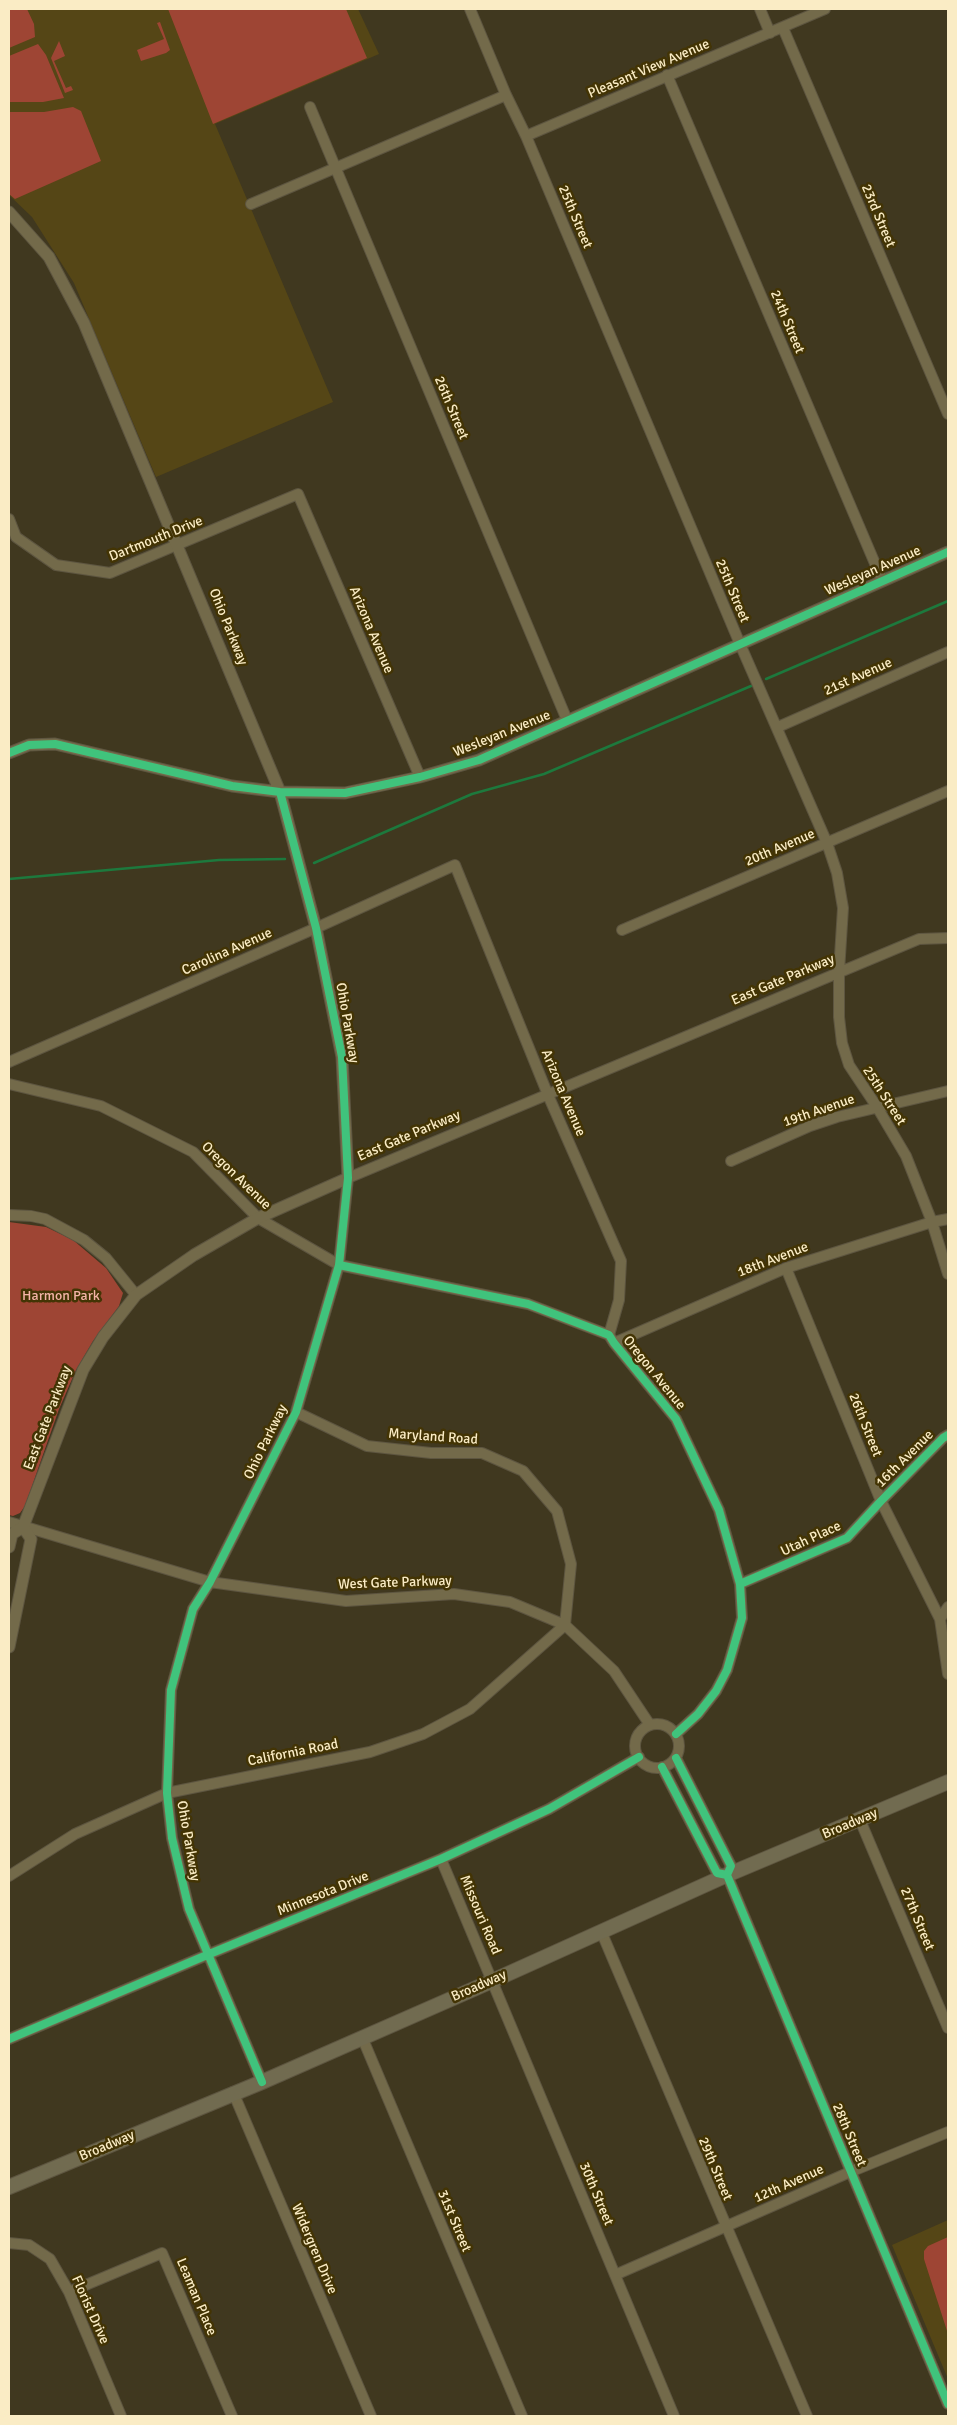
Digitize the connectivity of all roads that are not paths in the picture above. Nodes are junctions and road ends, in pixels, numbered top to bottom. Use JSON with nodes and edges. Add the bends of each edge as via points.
{"nodes":[{"id":1,"x":470,"y":9,"type":"edge"},
{"id":2,"x":760,"y":9,"type":"edge"},
{"id":3,"x":825,"y":9,"type":"edge"},
{"id":4,"x":783,"y":28,"type":"junction"},
{"id":5,"x":770,"y":33,"type":"junction"},
{"id":6,"x":667,"y":75,"type":"junction"},
{"id":7,"x":506,"y":95,"type":"junction"},
{"id":8,"x":310,"y":107,"type":"dead end"},
{"id":9,"x":526,"y":136,"type":"junction"},
{"id":10,"x":336,"y":169,"type":"junction"},
{"id":11,"x":251,"y":204,"type":"dead end"},
{"id":12,"x":9,"y":213,"type":"edge"},
{"id":13,"x":948,"y":414,"type":"edge"},
{"id":14,"x":298,"y":494,"type":"joint"},
{"id":15,"x":9,"y":520,"type":"edge"},
{"id":16,"x":178,"y":546,"type":"junction"},
{"id":17,"x":948,"y":552,"type":"edge"},
{"id":18,"x":882,"y":580,"type":"junction"},
{"id":19,"x":740,"y":644,"type":"junction"},
{"id":20,"x":948,"y":652,"type":"edge"},
{"id":21,"x":568,"y":720,"type":"junction"},
{"id":22,"x":778,"y":727,"type":"junction"},
{"id":23,"x":9,"y":752,"type":"edge"},
{"id":24,"x":420,"y":777,"type":"junction"},
{"id":25,"x":948,"y":791,"type":"edge"},
{"id":26,"x":280,"y":792,"type":"junction"},
{"id":27,"x":827,"y":843,"type":"junction"},
{"id":28,"x":455,"y":865,"type":"joint"},
{"id":29,"x":316,"y":928,"type":"junction"},
{"id":30,"x":622,"y":930,"type":"dead end"},
{"id":31,"x":948,"y":938,"type":"edge"},
{"id":32,"x":839,"y":972,"type":"junction"},
{"id":33,"x":9,"y":1062,"type":"edge"},
{"id":34,"x":9,"y":1084,"type":"edge"},
{"id":35,"x":948,"y":1091,"type":"edge"},
{"id":36,"x":548,"y":1095,"type":"junction"},
{"id":37,"x":877,"y":1106,"type":"junction"},
{"id":38,"x":731,"y":1161,"type":"dead end"},
{"id":39,"x":348,"y":1178,"type":"junction"},
{"id":40,"x":9,"y":1215,"type":"edge"},
{"id":41,"x":258,"y":1218,"type":"junction"},
{"id":42,"x":948,"y":1219,"type":"edge"},
{"id":43,"x":932,"y":1222,"type":"junction"},
{"id":44,"x":339,"y":1265,"type":"junction"},
{"id":45,"x":786,"y":1268,"type":"junction"},
{"id":46,"x":948,"y":1274,"type":"edge"},
{"id":47,"x":136,"y":1295,"type":"junction"},
{"id":48,"x":612,"y":1339,"type":"junction"},
{"id":49,"x":296,"y":1412,"type":"junction"},
{"id":50,"x":948,"y":1435,"type":"edge"},
{"id":51,"x":881,"y":1501,"type":"junction"},
{"id":52,"x":9,"y":1522,"type":"edge"},
{"id":53,"x":23,"y":1527,"type":"junction"},
{"id":54,"x":9,"y":1547,"type":"edge"},
{"id":55,"x":210,"y":1582,"type":"junction"},
{"id":56,"x":740,"y":1584,"type":"junction"},
{"id":57,"x":948,"y":1608,"type":"edge"},
{"id":58,"x":940,"y":1619,"type":"junction"},
{"id":59,"x":565,"y":1625,"type":"junction"},
{"id":60,"x":9,"y":1647,"type":"edge"},
{"id":61,"x":948,"y":1674,"type":"edge"},
{"id":62,"x":650,"y":1725,"type":"junction"},
{"id":63,"x":676,"y":1734,"type":"junction"},
{"id":64,"x":639,"y":1757,"type":"junction"},
{"id":65,"x":676,"y":1758,"type":"junction"},
{"id":66,"x":662,"y":1767,"type":"junction"},
{"id":67,"x":948,"y":1782,"type":"edge"},
{"id":68,"x":167,"y":1793,"type":"junction"},
{"id":69,"x":860,"y":1820,"type":"junction"},
{"id":70,"x":441,"y":1859,"type":"junction"},
{"id":71,"x":727,"y":1875,"type":"junction"},
{"id":72,"x":9,"y":1876,"type":"edge"},
{"id":73,"x":601,"y":1931,"type":"junction"},
{"id":74,"x":207,"y":1955,"type":"junction"},
{"id":75,"x":492,"y":1981,"type":"junction"},
{"id":76,"x":948,"y":2028,"type":"edge"},
{"id":77,"x":362,"y":2037,"type":"junction"},
{"id":78,"x":9,"y":2039,"type":"edge"},
{"id":79,"x":262,"y":2082,"type":"junction"},
{"id":80,"x":233,"y":2092,"type":"junction"},
{"id":81,"x":948,"y":2132,"type":"edge"},
{"id":82,"x":850,"y":2172,"type":"junction"},
{"id":83,"x":9,"y":2187,"type":"edge"},
{"id":84,"x":725,"y":2227,"type":"junction"},
{"id":85,"x":9,"y":2242,"type":"edge"},
{"id":86,"x":614,"y":2275,"type":"junction"},
{"id":87,"x":69,"y":2292,"type":"junction"},
{"id":88,"x":948,"y":2404,"type":"edge"},
{"id":89,"x":120,"y":2416,"type":"edge"},
{"id":90,"x":232,"y":2416,"type":"edge"},
{"id":91,"x":371,"y":2416,"type":"edge"},
{"id":92,"x":522,"y":2416,"type":"edge"},
{"id":93,"x":674,"y":2416,"type":"edge"},
{"id":94,"x":807,"y":2416,"type":"edge"}],
"edges":[{"from":1,"to":7,"type":"street","name":"25th Street"},
{"from":2,"to":5,"type":"street"},
{"from":3,"to":4,"type":"street","name":"Pleasant View Avenue"},
{"from":4,"to":5,"type":"street","name":"Pleasant View Avenue"},
{"from":4,"to":13,"type":"street","name":"23rd Street"},
{"from":5,"to":6,"type":"street","name":"Pleasant View Avenue"},
{"from":6,"to":9,"type":"street","name":"Pleasant View Avenue"},
{"from":6,"to":18,"type":"street","name":"24th Street"},
{"from":7,"to":9,"type":"street","name":"25th Street"},
{"from":7,"to":10,"type":"street"},
{"from":8,"to":10,"type":"street","name":"26th Street"},
{"from":9,"to":19,"type":"street","name":"25th Street"},
{"from":10,"to":11,"type":"street"},
{"from":10,"to":21,"type":"street","name":"26th Street"},
{"from":12,"to":16,"type":"street","name":"Ohio Parkway","via":[[49,256],[84,323]]},
{"from":14,"to":16,"type":"street","name":"Dartmouth Drive"},
{"from":14,"to":24,"type":"street","name":"Arizona Avenue"},
{"from":15,"to":16,"type":"street","name":"Dartmouth Drive","via":[[16,537],[56,565],[110,573]]},
{"from":16,"to":26,"type":"street","name":"Ohio Parkway"},
{"from":17,"to":18,"type":"street","name":"Wesleyan Avenue"},
{"from":18,"to":19,"type":"street","name":"Wesleyan Avenue"},
{"from":19,"to":21,"type":"street","name":"Wesleyan Avenue"},
{"from":19,"to":22,"type":"street","name":"25th Street"},
{"from":20,"to":22,"type":"street","name":"21st Avenue"},
{"from":21,"to":24,"type":"street","name":"Wesleyan Avenue","via":[[479,760]]},
{"from":22,"to":27,"type":"street","name":"25th Street"},
{"from":23,"to":26,"type":"street","name":"Wesleyan Avenue","via":[[29,745],[56,744],[232,786]]},
{"from":24,"to":26,"type":"street","name":"Wesleyan Avenue","via":[[345,793]]},
{"from":25,"to":27,"type":"street","name":"20th Avenue"},
{"from":26,"to":29,"type":"street","name":"Ohio Parkway"},
{"from":27,"to":30,"type":"street","name":"20th Avenue"},
{"from":27,"to":32,"type":"street","name":"25th Street","via":[[837,873],[843,908]]},
{"from":28,"to":29,"type":"street","name":"Carolina Avenue"},
{"from":28,"to":36,"type":"street","name":"Arizona Avenue"},
{"from":29,"to":33,"type":"street","name":"Carolina Avenue"},
{"from":29,"to":39,"type":"street","name":"Ohio Parkway","via":[[342,1056]]},
{"from":31,"to":32,"type":"street","name":"East Gate Parkway","via":[[919,939]]},
{"from":32,"to":36,"type":"street","name":"East Gate Parkway"},
{"from":32,"to":37,"type":"street","name":"25th Street","via":[[842,1043],[849,1065]]},
{"from":34,"to":41,"type":"street","name":"Oregon Avenue","via":[[101,1106],[193,1152]]},
{"from":35,"to":37,"type":"street","name":"19th Avenue"},
{"from":36,"to":39,"type":"street","name":"East Gate Parkway"},
{"from":36,"to":48,"type":"street","name":"Arizona Avenue","via":[[621,1261]]},
{"from":37,"to":38,"type":"street","name":"19th Avenue","via":[[810,1126]]},
{"from":37,"to":43,"type":"street","name":"25th Street","via":[[906,1156]]},
{"from":39,"to":41,"type":"street","name":"East Gate Parkway"},
{"from":39,"to":44,"type":"street","name":"Ohio Parkway"},
{"from":40,"to":47,"type":"street","via":[[45,1219],[78,1236],[106,1258]]},
{"from":41,"to":44,"type":"street","name":"Oregon Avenue"},
{"from":41,"to":47,"type":"street","name":"East Gate Parkway","via":[[194,1255]]},
{"from":42,"to":43,"type":"street","name":"18th Avenue"},
{"from":43,"to":45,"type":"street","name":"18th Avenue"},
{"from":43,"to":46,"type":"street","name":"25th Street"},
{"from":44,"to":48,"type":"street","name":"Oregon Avenue","via":[[528,1304]]},
{"from":44,"to":49,"type":"street","name":"Ohio Parkway"},
{"from":45,"to":48,"type":"street","name":"18th Avenue"},
{"from":45,"to":51,"type":"street","name":"26th Street"},
{"from":47,"to":53,"type":"street","name":"East Gate Parkway","via":[[103,1337],[83,1370]]},
{"from":48,"to":56,"type":"street","name":"Oregon Avenue","via":[[676,1420],[719,1510]]},
{"from":49,"to":55,"type":"street","name":"Ohio Parkway"},
{"from":49,"to":59,"type":"street","name":"Maryland Road","via":[[367,1446],[431,1453],[482,1453],[522,1471],[557,1511],[571,1564]]},
{"from":50,"to":51,"type":"street","name":"16th Avenue"},
{"from":51,"to":56,"type":"street","name":"Utah Place","via":[[847,1538]]},
{"from":51,"to":58,"type":"street","name":"26th Street"},
{"from":52,"to":53,"type":"street","name":"West Gate Parkway"},
{"from":53,"to":54,"type":"street","name":"East Gate Parkway","via":[[12,1534]]},
{"from":53,"to":55,"type":"street","name":"West Gate Parkway"},
{"from":53,"to":60,"type":"street","via":[[31,1540]]},
{"from":55,"to":59,"type":"street","name":"West Gate Parkway","via":[[346,1601],[454,1594],[510,1602]]},
{"from":55,"to":68,"type":"street","name":"Ohio Parkway","via":[[193,1609],[171,1690]]},
{"from":56,"to":63,"type":"street","name":"Oregon Avenue","via":[[742,1618],[727,1670],[698,1714]]},
{"from":57,"to":58,"type":"street"},
{"from":58,"to":61,"type":"street","name":"26th Street"},
{"from":59,"to":62,"type":"street","name":"West Gate Parkway","via":[[614,1671]]},
{"from":59,"to":68,"type":"street","name":"California Road","via":[[470,1709],[423,1734],[370,1752]]},
{"from":62,"to":63,"type":"street","via":[[665,1725]]},
{"from":62,"to":64,"type":"street","via":[[637,1738],[635,1745]]},
{"from":63,"to":65,"type":"street","via":[[680,1746]]},
{"from":64,"to":66,"type":"street","via":[[650,1766]]},
{"from":64,"to":70,"type":"street","name":"Minnesota Drive","via":[[549,1809]]},
{"from":65,"to":66,"type":"street"},
{"from":65,"to":71,"type":"street","via":[[731,1866]]},
{"from":66,"to":71,"type":"street","via":[[717,1873]]},
{"from":67,"to":69,"type":"main road","name":"Broadway"},
{"from":68,"to":72,"type":"street","name":"California Road","via":[[75,1834]]},
{"from":68,"to":74,"type":"street","name":"Ohio Parkway","via":[[172,1838],[188,1909]]},
{"from":69,"to":71,"type":"main road","name":"Broadway"},
{"from":69,"to":76,"type":"street","name":"27th Street"},
{"from":70,"to":74,"type":"street","name":"Minnesota Drive"},
{"from":70,"to":75,"type":"street","name":"Missouri Road"},
{"from":71,"to":73,"type":"main road","name":"Broadway"},
{"from":71,"to":82,"type":"street","name":"28th Street"},
{"from":73,"to":75,"type":"main road","name":"Broadway"},
{"from":73,"to":84,"type":"street","name":"29th Street"},
{"from":74,"to":78,"type":"street","name":"Minnesota Drive"},
{"from":74,"to":79,"type":"street","name":"Ohio Parkway"},
{"from":75,"to":77,"type":"main road","name":"Broadway"},
{"from":75,"to":86,"type":"street","name":"30th Street"},
{"from":77,"to":79,"type":"main road","name":"Broadway"},
{"from":77,"to":92,"type":"street","name":"31st Street"},
{"from":79,"to":80,"type":"main road","name":"Broadway"},
{"from":80,"to":83,"type":"main road","name":"Broadway"},
{"from":80,"to":91,"type":"street","name":"Widergren Drive"},
{"from":81,"to":82,"type":"street","name":"12th Avenue"},
{"from":82,"to":84,"type":"street","name":"12th Avenue"},
{"from":82,"to":88,"type":"street","name":"28th Street"},
{"from":84,"to":86,"type":"street","name":"12th Avenue"},
{"from":84,"to":94,"type":"street","name":"29th Street"},
{"from":85,"to":87,"type":"street","name":"Florist Drive","via":[[29,2245],[50,2259]]},
{"from":86,"to":93,"type":"street","name":"30th Street"},
{"from":87,"to":89,"type":"street","name":"Florist Drive"},
{"from":87,"to":90,"type":"street","name":"Leaman Place","via":[[162,2253]]}]}
